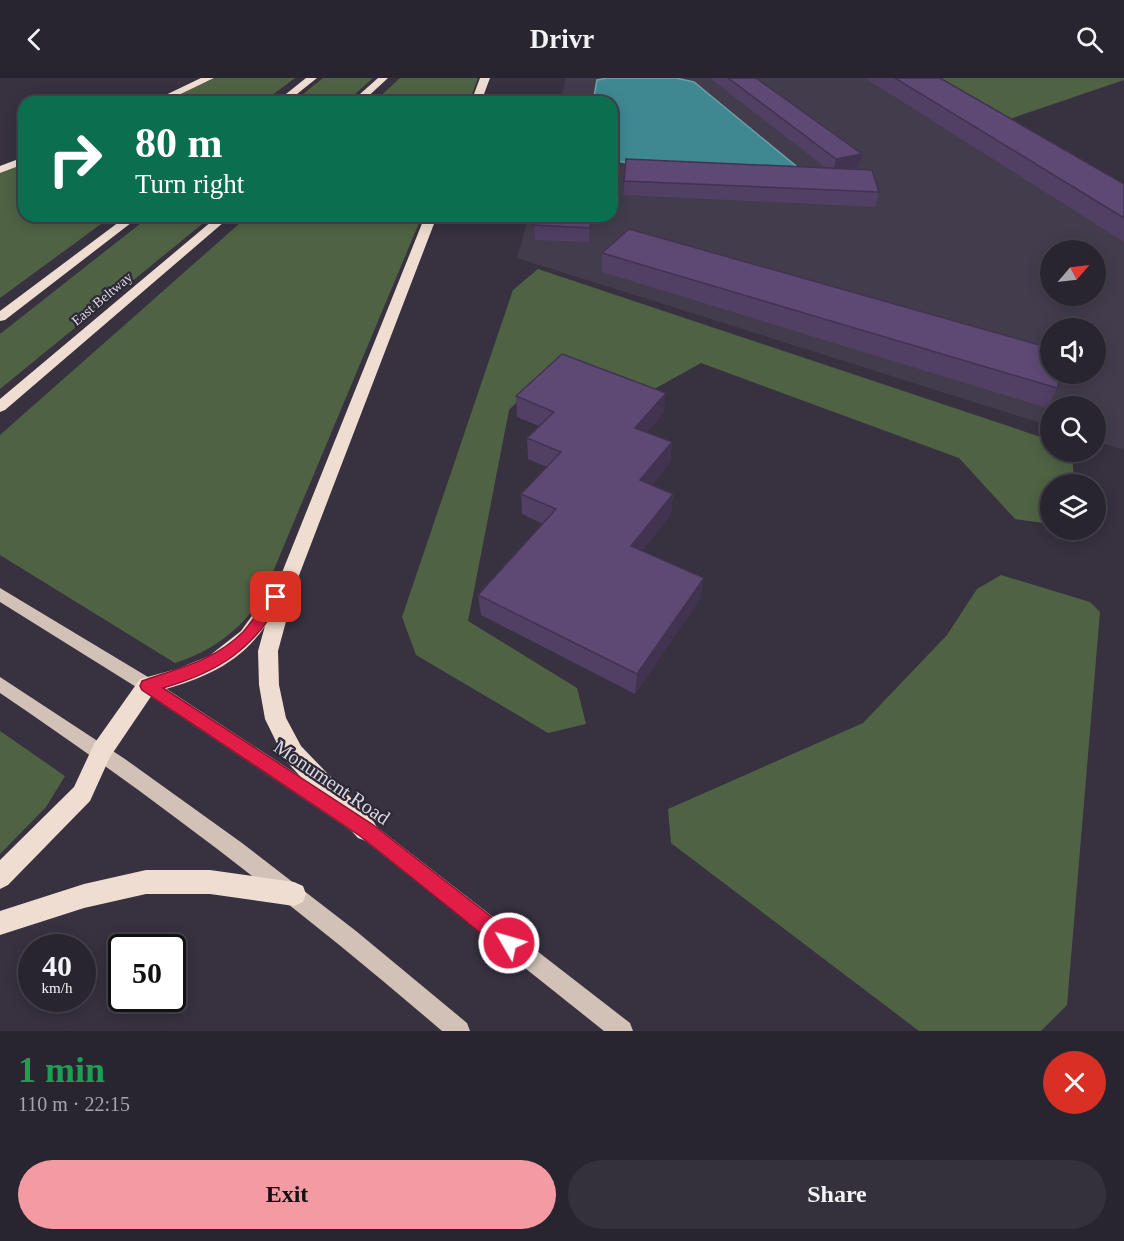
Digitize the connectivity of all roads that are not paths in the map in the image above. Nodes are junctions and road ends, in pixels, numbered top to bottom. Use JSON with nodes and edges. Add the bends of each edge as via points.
{"nodes":[{"id":1,"x":209,"y":78,"type":"edge"},
{"id":2,"x":312,"y":78,"type":"edge"},
{"id":3,"x":383,"y":78,"type":"edge"},
{"id":4,"x":485,"y":78,"type":"edge"},
{"id":5,"x":169,"y":96,"type":"edge"},
{"id":6,"x":289,"y":96,"type":"edge"},
{"id":7,"x":363,"y":96,"type":"edge"},
{"id":8,"x":478,"y":96,"type":"edge"},
{"id":9,"x":18,"y":162,"type":"edge"},
{"id":10,"x":0,"y":170,"type":"edge"},
{"id":11,"x":126,"y":222,"type":"edge"},
{"id":12,"x":218,"y":222,"type":"edge"},
{"id":13,"x":429,"y":222,"type":"edge"},
{"id":14,"x":0,"y":317,"type":"edge"},
{"id":15,"x":0,"y":407,"type":"edge"},
{"id":16,"x":289,"y":578,"type":"junction"},
{"id":17,"x":0,"y":594,"type":"edge"},
{"id":18,"x":0,"y":684,"type":"edge"},
{"id":19,"x":147,"y":686,"type":"junction"},
{"id":20,"x":102,"y":751,"type":"junction"},
{"id":21,"x":366,"y":830,"type":"junction"},
{"id":22,"x":0,"y":877,"type":"edge"},
{"id":23,"x":294,"y":894,"type":"junction"},
{"id":24,"x":0,"y":924,"type":"edge"},
{"id":25,"x":459,"y":1031,"type":"edge"},
{"id":26,"x":622,"y":1031,"type":"edge"}],
"edges":[{"from":1,"to":5,"type":"highway"},
{"from":2,"to":6,"type":"highway"},
{"from":3,"to":7,"type":"highway"},
{"from":4,"to":8,"type":"highway"},
{"from":9,"to":10,"type":"highway"},
{"from":11,"to":14,"type":"highway"},
{"from":12,"to":15,"type":"highway","name":"East Beltway"},
{"from":13,"to":16,"type":"highway"},
{"from":16,"to":19,"type":"highway","via":[[248,636],[216,662]]},
{"from":16,"to":21,"type":"highway","via":[[268,651],[276,719],[293,753]]},
{"from":17,"to":19,"type":"main road","name":"Monument Road"},
{"from":18,"to":20,"type":"main road"},
{"from":19,"to":20,"type":"highway"},
{"from":19,"to":21,"type":"main road","name":"Monument Road"},
{"from":20,"to":22,"type":"highway","via":[[82,794]]},
{"from":20,"to":23,"type":"main road"},
{"from":21,"to":26,"type":"main road","name":"Monument Road"},
{"from":23,"to":24,"type":"highway","via":[[210,882],[146,882],[84,896]]},
{"from":23,"to":25,"type":"main road"}]}
